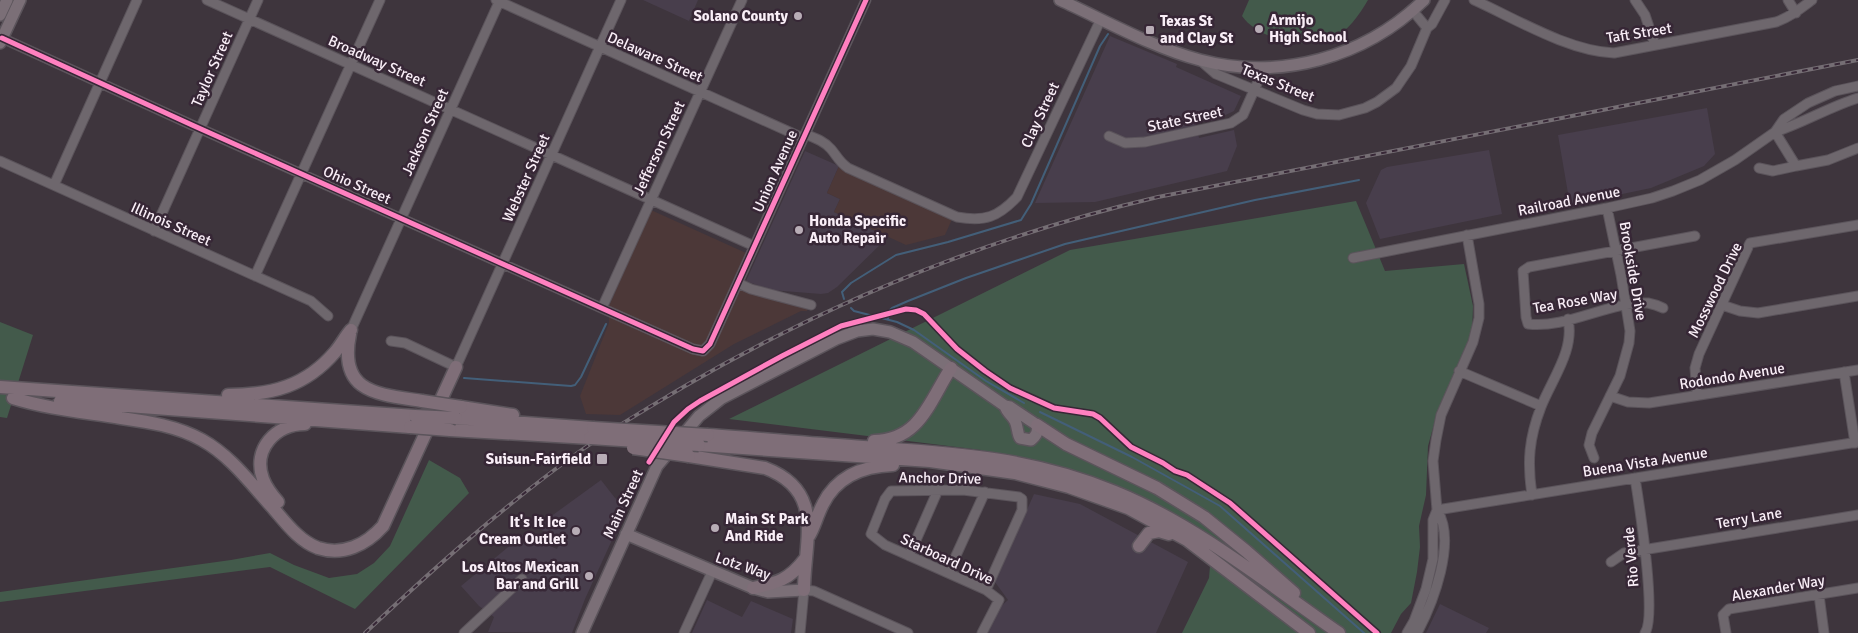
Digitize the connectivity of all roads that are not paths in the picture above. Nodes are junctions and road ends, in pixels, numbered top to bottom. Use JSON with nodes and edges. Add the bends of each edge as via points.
{"nodes":[{"id":1,"x":137,"y":0,"type":"edge"},
{"id":2,"x":207,"y":0,"type":"edge"},
{"id":3,"x":258,"y":0,"type":"edge"},
{"id":4,"x":380,"y":0,"type":"edge"},
{"id":5,"x":499,"y":0,"type":"edge"},
{"id":6,"x":621,"y":0,"type":"edge"},
{"id":7,"x":742,"y":0,"type":"edge"},
{"id":8,"x":866,"y":0,"type":"edge"},
{"id":9,"x":1060,"y":0,"type":"edge"},
{"id":10,"x":1424,"y":0,"type":"edge"},
{"id":11,"x":1445,"y":0,"type":"edge"},
{"id":12,"x":1474,"y":0,"type":"edge"},
{"id":13,"x":1635,"y":0,"type":"edge"},
{"id":14,"x":1788,"y":0,"type":"edge"},
{"id":15,"x":1812,"y":0,"type":"edge"},
{"id":16,"x":11,"y":2,"type":"edge"},
{"id":17,"x":1413,"y":11,"type":"junction"},
{"id":18,"x":1796,"y":13,"type":"junction"},
{"id":19,"x":0,"y":15,"type":"edge"},
{"id":20,"x":249,"y":19,"type":"junction"},
{"id":21,"x":1101,"y":19,"type":"junction"},
{"id":22,"x":1427,"y":28,"type":"junction"},
{"id":23,"x":1,"y":41,"type":"edge"},
{"id":24,"x":1655,"y":45,"type":"junction"},
{"id":25,"x":600,"y":47,"type":"junction"},
{"id":26,"x":1200,"y":60,"type":"junction"},
{"id":27,"x":350,"y":64,"type":"junction"},
{"id":28,"x":1264,"y":68,"type":"junction"},
{"id":29,"x":100,"y":83,"type":"junction"},
{"id":30,"x":1858,"y":86,"type":"edge"},
{"id":31,"x":1255,"y":90,"type":"junction"},
{"id":32,"x":700,"y":92,"type":"junction"},
{"id":33,"x":1858,"y":98,"type":"edge"},
{"id":34,"x":450,"y":110,"type":"junction"},
{"id":35,"x":200,"y":129,"type":"junction"},
{"id":36,"x":1774,"y":132,"type":"junction"},
{"id":37,"x":804,"y":136,"type":"junction"},
{"id":38,"x":1110,"y":136,"type":"dead end"},
{"id":39,"x":1858,"y":148,"type":"edge"},
{"id":40,"x":552,"y":155,"type":"junction"},
{"id":41,"x":0,"y":161,"type":"edge"},
{"id":42,"x":1796,"y":166,"type":"junction"},
{"id":43,"x":1759,"y":168,"type":"dead end"},
{"id":44,"x":301,"y":174,"type":"junction"},
{"id":45,"x":54,"y":185,"type":"junction"},
{"id":46,"x":651,"y":200,"type":"junction"},
{"id":47,"x":1607,"y":208,"type":"junction"},
{"id":48,"x":995,"y":216,"type":"joint"},
{"id":49,"x":401,"y":218,"type":"junction"},
{"id":50,"x":1858,"y":225,"type":"edge"},
{"id":51,"x":154,"y":231,"type":"junction"},
{"id":52,"x":1467,"y":235,"type":"junction"},
{"id":53,"x":1695,"y":236,"type":"dead end"},
{"id":54,"x":754,"y":246,"type":"junction"},
{"id":55,"x":1616,"y":252,"type":"junction"},
{"id":56,"x":1353,"y":258,"type":"dead end"},
{"id":57,"x":503,"y":264,"type":"junction"},
{"id":58,"x":255,"y":276,"type":"junction"},
{"id":59,"x":738,"y":283,"type":"junction"},
{"id":60,"x":1858,"y":296,"type":"edge"},
{"id":61,"x":810,"y":305,"type":"dead end"},
{"id":62,"x":1722,"y":305,"type":"junction"},
{"id":63,"x":1626,"y":306,"type":"junction"},
{"id":64,"x":602,"y":308,"type":"junction"},
{"id":65,"x":1663,"y":308,"type":"dead end"},
{"id":66,"x":328,"y":316,"type":"dead end"},
{"id":67,"x":1568,"y":319,"type":"junction"},
{"id":68,"x":351,"y":330,"type":"junction"},
{"id":69,"x":391,"y":341,"type":"dead end"},
{"id":70,"x":702,"y":351,"type":"joint"},
{"id":71,"x":456,"y":367,"type":"junction"},
{"id":72,"x":951,"y":368,"type":"junction"},
{"id":73,"x":1858,"y":370,"type":"edge"},
{"id":74,"x":1459,"y":371,"type":"junction"},
{"id":75,"x":1844,"y":372,"type":"junction"},
{"id":76,"x":0,"y":387,"type":"edge"},
{"id":77,"x":98,"y":393,"type":"junction"},
{"id":78,"x":1697,"y":394,"type":"junction"},
{"id":79,"x":1610,"y":396,"type":"junction"},
{"id":80,"x":6,"y":397,"type":"edge"},
{"id":81,"x":1005,"y":406,"type":"junction"},
{"id":82,"x":1541,"y":406,"type":"junction"},
{"id":83,"x":455,"y":418,"type":"junction"},
{"id":84,"x":412,"y":421,"type":"junction"},
{"id":85,"x":338,"y":422,"type":"junction"},
{"id":86,"x":1037,"y":425,"type":"junction"},
{"id":87,"x":591,"y":433,"type":"junction"},
{"id":88,"x":1856,"y":442,"type":"edge"},
{"id":89,"x":830,"y":443,"type":"junction"},
{"id":90,"x":1594,"y":458,"type":"dead end"},
{"id":91,"x":950,"y":464,"type":"junction"},
{"id":92,"x":1635,"y":478,"type":"junction"},
{"id":93,"x":938,"y":490,"type":"junction"},
{"id":94,"x":985,"y":492,"type":"junction"},
{"id":95,"x":1532,"y":495,"type":"junction"},
{"id":96,"x":1116,"y":504,"type":"junction"},
{"id":97,"x":1437,"y":510,"type":"junction"},
{"id":98,"x":1858,"y":515,"type":"edge"},
{"id":99,"x":626,"y":534,"type":"junction"},
{"id":100,"x":808,"y":538,"type":"junction"},
{"id":101,"x":1187,"y":540,"type":"junction"},
{"id":102,"x":883,"y":544,"type":"joint"},
{"id":103,"x":358,"y":545,"type":"junction"},
{"id":104,"x":1646,"y":550,"type":"junction"},
{"id":105,"x":909,"y":556,"type":"junction"},
{"id":106,"x":805,"y":559,"type":"junction"},
{"id":107,"x":1611,"y":562,"type":"dead end"},
{"id":108,"x":712,"y":572,"type":"junction"},
{"id":109,"x":948,"y":573,"type":"junction"},
{"id":110,"x":522,"y":579,"type":"dead end"},
{"id":111,"x":752,"y":588,"type":"junction"},
{"id":112,"x":1858,"y":588,"type":"edge"},
{"id":113,"x":804,"y":590,"type":"junction"},
{"id":114,"x":986,"y":590,"type":"junction"},
{"id":115,"x":1426,"y":590,"type":"junction"},
{"id":116,"x":1819,"y":595,"type":"junction"},
{"id":117,"x":1429,"y":608,"type":"junction"},
{"id":118,"x":1324,"y":623,"type":"junction"},
{"id":119,"x":470,"y":631,"type":"edge"},
{"id":120,"x":582,"y":633,"type":"edge"},
{"id":121,"x":684,"y":633,"type":"edge"},
{"id":122,"x":800,"y":633,"type":"edge"},
{"id":123,"x":908,"y":633,"type":"edge"},
{"id":124,"x":982,"y":633,"type":"edge"},
{"id":125,"x":1309,"y":633,"type":"edge"},
{"id":126,"x":1339,"y":633,"type":"edge"},
{"id":127,"x":1407,"y":633,"type":"edge"},
{"id":128,"x":1417,"y":633,"type":"edge"},
{"id":129,"x":1645,"y":633,"type":"edge"},
{"id":130,"x":1726,"y":633,"type":"edge"},
{"id":131,"x":1824,"y":633,"type":"edge"}],
"edges":[{"from":1,"to":29,"type":"street"},
{"from":2,"to":20,"type":"street","name":"Broadway Street"},
{"from":3,"to":20,"type":"street","name":"Taylor Street"},
{"from":4,"to":27,"type":"street"},
{"from":5,"to":25,"type":"street","name":"Delaware Street"},
{"from":5,"to":34,"type":"street","name":"Jackson Street"},
{"from":6,"to":25,"type":"street","name":"Webster Street"},
{"from":7,"to":32,"type":"street","name":"Jefferson Street"},
{"from":8,"to":37,"type":"street","name":"Union Avenue"},
{"from":9,"to":21,"type":"main road","name":"Texas Street"},
{"from":10,"to":17,"type":"main road","name":"Texas Street"},
{"from":11,"to":22,"type":"street","name":"Texas Street"},
{"from":12,"to":24,"type":"street","name":"Taft Street","via":[[1583,49],[1614,53]]},
{"from":13,"to":24,"type":"street","via":[[1645,15]]},
{"from":14,"to":18,"type":"street"},
{"from":15,"to":18,"type":"street","name":"Taft Street"},
{"from":16,"to":19,"type":"main road"},
{"from":16,"to":23,"type":"main road"},
{"from":17,"to":22,"type":"street"},
{"from":17,"to":28,"type":"main road","name":"Texas Street","via":[[1384,32],[1350,50],[1318,61]]},
{"from":18,"to":24,"type":"street","name":"Taft Street","via":[[1776,22]]},
{"from":20,"to":27,"type":"street","name":"Broadway Street"},
{"from":20,"to":35,"type":"street","name":"Taylor Street"},
{"from":21,"to":26,"type":"main road","name":"Texas Street"},
{"from":21,"to":48,"type":"street","name":"Clay Street","via":[[1017,197]]},
{"from":22,"to":31,"type":"street","name":"Texas Street","via":[[1405,76],[1390,94],[1365,108],[1346,113],[1317,114]]},
{"from":23,"to":29,"type":"street","name":"Ohio Street"},
{"from":25,"to":32,"type":"street","name":"Delaware Street"},
{"from":25,"to":40,"type":"street","name":"Webster Street"},
{"from":26,"to":28,"type":"main road","name":"Texas Street"},
{"from":26,"to":31,"type":"street","name":"Texas Street","via":[[1216,74]]},
{"from":27,"to":34,"type":"street","name":"Broadway Street"},
{"from":27,"to":44,"type":"street"},
{"from":28,"to":31,"type":"street","name":"State Street"},
{"from":29,"to":35,"type":"street","name":"Ohio Street"},
{"from":29,"to":45,"type":"street"},
{"from":30,"to":36,"type":"street","name":"Railroad Avenue","via":[[1808,103],[1784,119]]},
{"from":31,"to":38,"type":"street","name":"State Street","via":[[1243,115],[1231,124],[1145,142],[1125,143]]},
{"from":32,"to":37,"type":"street","name":"Delaware Street"},
{"from":32,"to":46,"type":"street","name":"Jefferson Street"},
{"from":33,"to":36,"type":"street","name":"Railroad Avenue"},
{"from":34,"to":40,"type":"street","name":"Broadway Street"},
{"from":34,"to":49,"type":"street","name":"Jackson Street"},
{"from":35,"to":44,"type":"street","name":"Ohio Street"},
{"from":35,"to":51,"type":"street","name":"Taylor Street"},
{"from":36,"to":42,"type":"street"},
{"from":36,"to":47,"type":"street","name":"Railroad Avenue","via":[[1700,180],[1652,198]]},
{"from":37,"to":48,"type":"street","name":"Delaware Street","via":[[829,146],[841,164],[957,217],[974,220]]},
{"from":37,"to":54,"type":"street","name":"Union Avenue"},
{"from":39,"to":42,"type":"street","via":[[1828,160]]},
{"from":40,"to":46,"type":"street","name":"Broadway Street"},
{"from":40,"to":57,"type":"street","name":"Webster Street"},
{"from":41,"to":45,"type":"street","name":"Illinois Street"},
{"from":42,"to":43,"type":"street","via":[[1773,171]]},
{"from":44,"to":49,"type":"street","name":"Ohio Street"},
{"from":44,"to":58,"type":"street"},
{"from":45,"to":51,"type":"street","name":"Illinois Street"},
{"from":46,"to":54,"type":"street","name":"Broadway Street"},
{"from":46,"to":64,"type":"street","name":"Jefferson Street"},
{"from":47,"to":52,"type":"street","name":"Railroad Avenue"},
{"from":47,"to":55,"type":"street","name":"Brookside Drive"},
{"from":49,"to":57,"type":"street","name":"Ohio Street"},
{"from":49,"to":68,"type":"street","name":"Jackson Street"},
{"from":50,"to":62,"type":"street","name":"Mosswood Drive","via":[[1750,243]]},
{"from":51,"to":58,"type":"street","name":"Illinois Street"},
{"from":52,"to":56,"type":"street","name":"Railroad Avenue"},
{"from":52,"to":74,"type":"street","via":[[1480,304],[1472,342]]},
{"from":53,"to":55,"type":"street"},
{"from":54,"to":59,"type":"street","name":"Union Avenue"},
{"from":55,"to":63,"type":"street","name":"Brookside Drive"},
{"from":55,"to":67,"type":"street","name":"Tea Rose Way","via":[[1529,267],[1523,271],[1528,324]]},
{"from":57,"to":64,"type":"street","name":"Ohio Street"},
{"from":57,"to":71,"type":"street","name":"Webster Street"},
{"from":58,"to":66,"type":"street","name":"Illinois Street","via":[[311,301]]},
{"from":59,"to":61,"type":"street"},
{"from":59,"to":70,"type":"street","name":"Union Avenue","via":[[710,344]]},
{"from":60,"to":62,"type":"street","via":[[1758,313]]},
{"from":62,"to":78,"type":"street","name":"Mosswood Drive","via":[[1695,368]]},
{"from":63,"to":65,"type":"street","name":"Tea Rose Way","via":[[1649,303]]},
{"from":63,"to":67,"type":"street","name":"Tea Rose Way"},
{"from":63,"to":79,"type":"street","name":"Brookside Drive","via":[[1629,343],[1620,376]]},
{"from":64,"to":70,"type":"street","name":"Ohio Street"},
{"from":67,"to":82,"type":"street","via":[[1570,335],[1567,348]]},
{"from":68,"to":77,"type":"highway","via":[[314,372],[291,385],[264,394],[124,390]]},
{"from":68,"to":83,"type":"highway","bridge":true,"via":[[346,353],[357,381],[376,393],[422,401]]},
{"from":69,"to":71,"type":"street","via":[[405,343]]},
{"from":71,"to":103,"type":"highway","via":[[389,516],[377,533]]},
{"from":72,"to":81,"type":"main road","name":"Main Street"},
{"from":72,"to":89,"type":"highway","via":[[919,421],[902,436],[882,441]]},
{"from":72,"to":99,"type":"main road","name":"Main Street","via":[[913,342],[881,330],[852,332],[815,349],[722,398],[699,416],[657,466]]},
{"from":73,"to":75,"type":"street","name":"Rodondo Avenue"},
{"from":74,"to":82,"type":"street"},
{"from":74,"to":97,"type":"street","via":[[1441,415],[1436,440],[1433,461]]},
{"from":75,"to":78,"type":"street","name":"Rodondo Avenue"},
{"from":75,"to":88,"type":"street"},
{"from":76,"to":77,"type":"highway"},
{"from":77,"to":84,"type":"highway"},
{"from":78,"to":79,"type":"street","name":"Rodondo Avenue","via":[[1649,403],[1628,402]]},
{"from":79,"to":90,"type":"street","name":"Brookside Drive","via":[[1590,439]]},
{"from":80,"to":85,"type":"highway"},
{"from":80,"to":103,"type":"highway","via":[[37,405],[155,423],[186,432],[229,460],[290,528],[309,544],[330,550],[352,549]]},
{"from":81,"to":86,"type":"main road","name":"Main Street"},
{"from":81,"to":86,"type":"main road","name":"Main Street","via":[[1017,424],[1020,438],[1031,440],[1036,436]]},
{"from":82,"to":95,"type":"street","via":[[1528,456]]},
{"from":83,"to":84,"type":"highway","bridge":true},
{"from":83,"to":87,"type":"highway","via":[[558,423]]},
{"from":83,"to":87,"type":"highway","via":[[547,436]]},
{"from":84,"to":85,"type":"highway"},
{"from":85,"to":103,"type":"highway","via":[[285,427],[266,443],[260,466],[268,490],[306,534],[331,545]]},
{"from":86,"to":118,"type":"highway","via":[[1066,444],[1157,488],[1204,518],[1260,562]]},
{"from":87,"to":89,"type":"highway","bridge":true,"via":[[708,435]]},
{"from":87,"to":91,"type":"highway","bridge":true,"via":[[699,445]]},
{"from":87,"to":100,"type":"highway","bridge":true,"via":[[612,444],[765,468],[785,478],[798,490],[806,505]]},
{"from":88,"to":92,"type":"street","name":"Buena Vista Avenue"},
{"from":89,"to":118,"type":"highway","via":[[986,456],[1091,482],[1143,504],[1202,538]]},
{"from":91,"to":96,"type":"highway","via":[[1043,479]]},
{"from":91,"to":100,"type":"highway","via":[[878,466],[856,471],[830,493]]},
{"from":92,"to":95,"type":"street","name":"Buena Vista Avenue"},
{"from":92,"to":104,"type":"street","name":"Rio Verde"},
{"from":93,"to":94,"type":"street","name":"Anchor Drive"},
{"from":93,"to":102,"type":"street","name":"Anchor Drive","via":[[891,492],[885,498],[871,531],[873,537]]},
{"from":93,"to":105,"type":"street"},
{"from":94,"to":109,"type":"street"},
{"from":94,"to":114,"type":"street","name":"Anchor Drive","via":[[1022,499],[1022,510]]},
{"from":95,"to":97,"type":"street","name":"Buena Vista Avenue"},
{"from":96,"to":101,"type":"highway"},
{"from":96,"to":101,"type":"highway","via":[[1140,524],[1143,533],[1139,546],[1146,535],[1154,531]]},
{"from":97,"to":115,"type":"street","via":[[1433,520],[1433,559]]},
{"from":97,"to":117,"type":"street","via":[[1443,519],[1444,550],[1438,586]]},
{"from":98,"to":104,"type":"street","name":"Terry Lane"},
{"from":99,"to":108,"type":"main road","name":"Lotz Way"},
{"from":99,"to":120,"type":"main road","name":"Main Street"},
{"from":100,"to":106,"type":"highway"},
{"from":101,"to":125,"type":"highway"},
{"from":102,"to":105,"type":"street","name":"Starboard Drive"},
{"from":104,"to":107,"type":"street","name":"Terry Lane","via":[[1624,553]]},
{"from":104,"to":129,"type":"street","name":"Rio Verde","via":[[1649,616]]},
{"from":105,"to":109,"type":"street","name":"Starboard Drive"},
{"from":106,"to":111,"type":"highway","via":[[782,581]]},
{"from":106,"to":113,"type":"highway"},
{"from":108,"to":111,"type":"main road","name":"Lotz Way"},
{"from":108,"to":121,"type":"street"},
{"from":109,"to":114,"type":"street","name":"Starboard Drive"},
{"from":110,"to":119,"type":"street"},
{"from":111,"to":113,"type":"main road","name":"Lotz Way","via":[[768,592]]},
{"from":112,"to":116,"type":"street","name":"Alexander Way"},
{"from":113,"to":122,"type":"street"},
{"from":113,"to":123,"type":"street","name":"Lotz Way","via":[[814,591]]},
{"from":114,"to":124,"type":"street","name":"Starboard Drive","via":[[999,600]]},
{"from":115,"to":117,"type":"street","via":[[1425,606]]},
{"from":115,"to":127,"type":"street"},
{"from":116,"to":130,"type":"street","name":"Alexander Way","via":[[1729,609],[1723,615]]},
{"from":116,"to":131,"type":"street"},
{"from":117,"to":128,"type":"street"},
{"from":118,"to":126,"type":"highway"}]}
